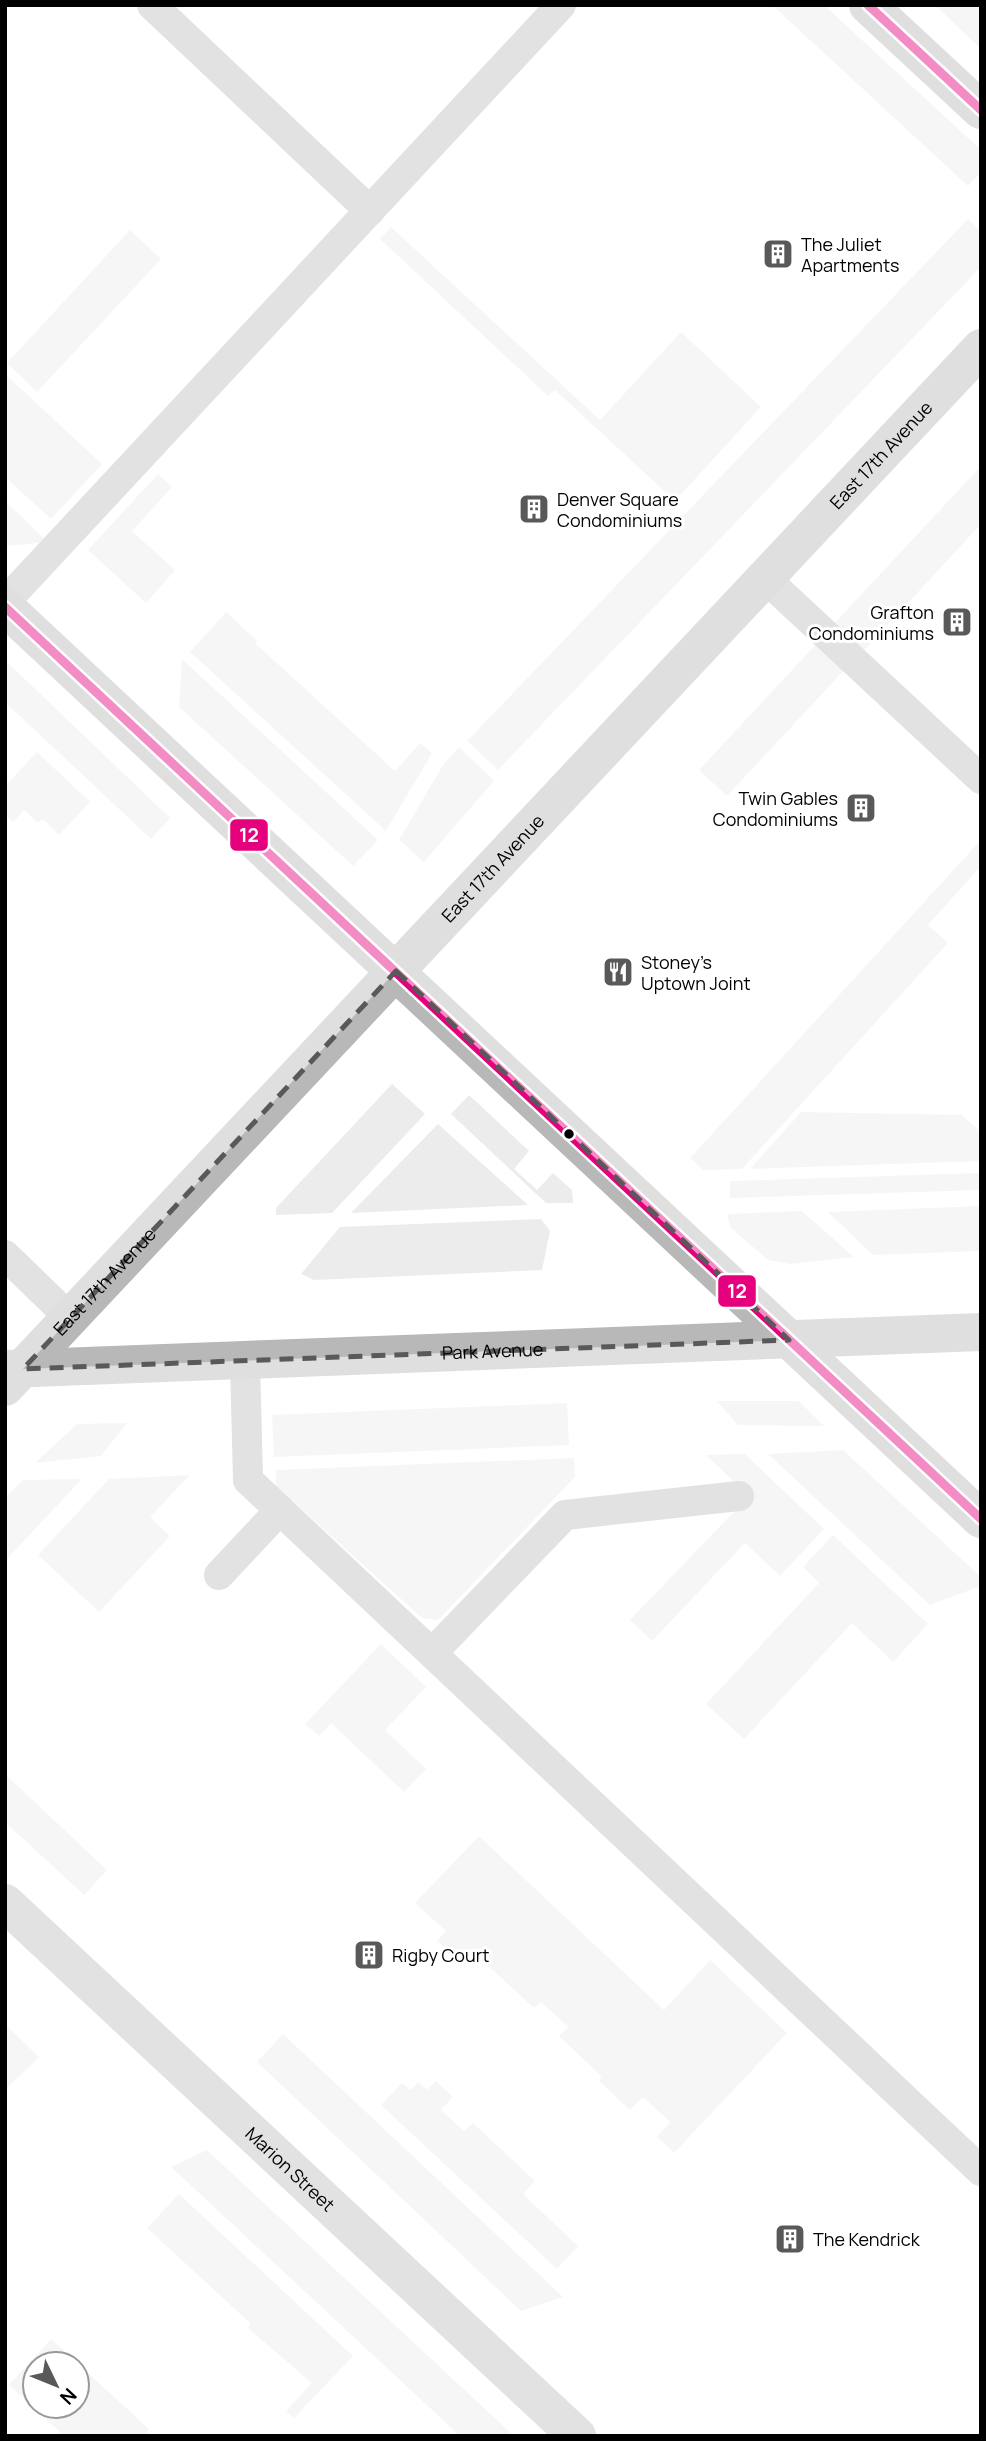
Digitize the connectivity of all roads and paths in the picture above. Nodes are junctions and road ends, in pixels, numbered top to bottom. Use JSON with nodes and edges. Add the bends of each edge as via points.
{"nodes":[{"id":1,"x":152,"y":5,"type":"edge"},
{"id":2,"x":561,"y":5,"type":"edge"},
{"id":3,"x":868,"y":5,"type":"edge"},
{"id":4,"x":981,"y":110,"type":"edge"},
{"id":5,"x":370,"y":211,"type":"junction"},
{"id":6,"x":981,"y":348,"type":"edge"},
{"id":7,"x":765,"y":578,"type":"junction"},
{"id":8,"x":5,"y":605,"type":"edge"},
{"id":9,"x":981,"y":779,"type":"edge"},
{"id":10,"x":396,"y":971,"type":"junction"},
{"id":11,"x":5,"y":1255,"type":"edge"},
{"id":12,"x":70,"y":1318,"type":"junction"},
{"id":13,"x":981,"y":1332,"type":"edge"},
{"id":14,"x":789,"y":1340,"type":"junction"},
{"id":15,"x":245,"y":1361,"type":"junction"},
{"id":16,"x":11,"y":1375,"type":"edge"},
{"id":17,"x":740,"y":1496,"type":"dead end"},
{"id":18,"x":280,"y":1510,"type":"junction"},
{"id":19,"x":981,"y":1519,"type":"edge"},
{"id":20,"x":219,"y":1575,"type":"dead end"},
{"id":21,"x":432,"y":1653,"type":"junction"},
{"id":22,"x":5,"y":1903,"type":"edge"},
{"id":23,"x":981,"y":2171,"type":"edge"},
{"id":24,"x":577,"y":2436,"type":"edge"}],
"edges":[{"from":1,"to":5,"type":"lane"},
{"from":2,"to":5,"type":"lane"},
{"from":3,"to":4,"type":"main road"},
{"from":5,"to":8,"type":"lane"},
{"from":6,"to":7,"type":"main road","name":"East 17th Avenue"},
{"from":7,"to":9,"type":"lane"},
{"from":7,"to":10,"type":"main road","name":"East 17th Avenue"},
{"from":8,"to":10,"type":"main road"},
{"from":10,"to":12,"type":"main road","name":"East 17th Avenue"},
{"from":10,"to":14,"type":"main road"},
{"from":11,"to":12,"type":"lane"},
{"from":12,"to":16,"type":"main road","name":"East 17th Avenue"},
{"from":13,"to":14,"type":"main road","name":"Park Avenue"},
{"from":14,"to":15,"type":"main road","name":"Park Avenue"},
{"from":14,"to":19,"type":"main road"},
{"from":15,"to":16,"type":"main road","name":"Park Avenue"},
{"from":15,"to":18,"type":"lane","via":[[248,1480]]},
{"from":17,"to":21,"type":"lane","via":[[565,1515]]},
{"from":18,"to":20,"type":"lane"},
{"from":18,"to":21,"type":"lane"},
{"from":21,"to":23,"type":"lane"},
{"from":22,"to":24,"type":"street","name":"Marion Street"}]}
